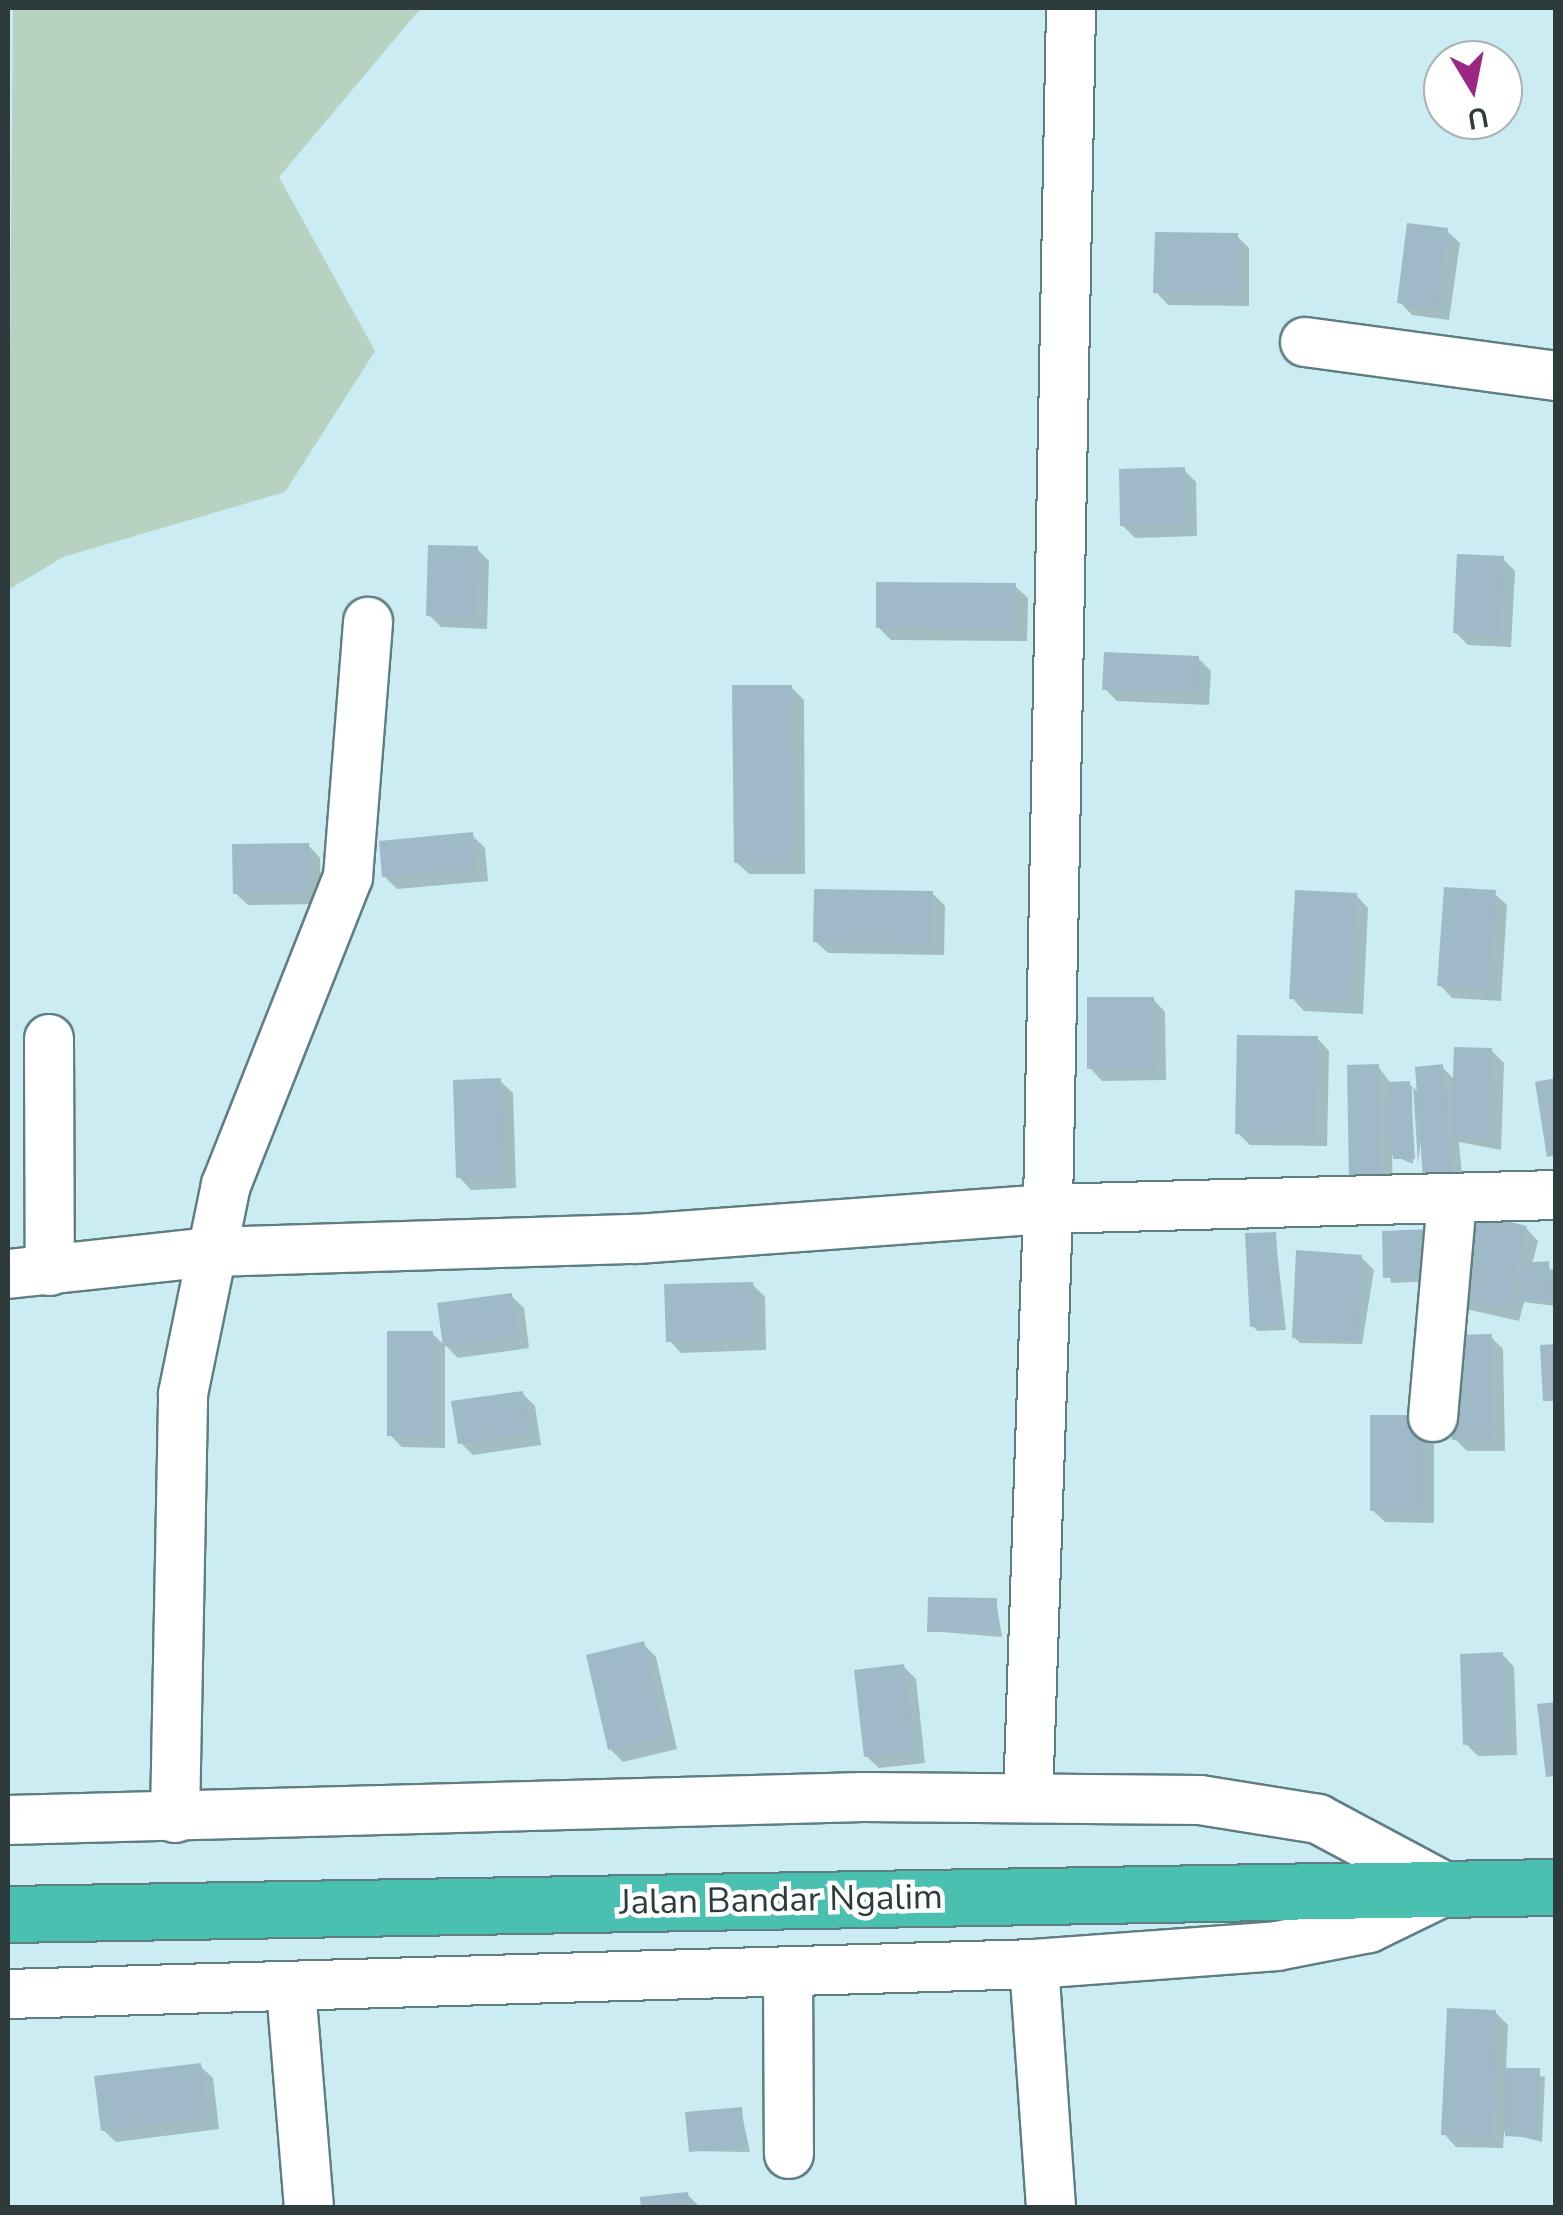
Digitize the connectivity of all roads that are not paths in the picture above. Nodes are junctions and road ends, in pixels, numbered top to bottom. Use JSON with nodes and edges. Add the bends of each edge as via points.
{"nodes":[{"id":1,"x":1070,"y":8,"type":"edge"},
{"id":2,"x":1306,"y":342,"type":"dead end"},
{"id":3,"x":1556,"y":376,"type":"edge"},
{"id":4,"x":368,"y":622,"type":"dead end"},
{"id":5,"x":49,"y":1040,"type":"dead end"},
{"id":6,"x":1556,"y":1195,"type":"edge"},
{"id":7,"x":1452,"y":1201,"type":"junction"},
{"id":8,"x":1048,"y":1209,"type":"junction"},
{"id":9,"x":212,"y":1252,"type":"junction"},
{"id":10,"x":29,"y":1272,"type":"edge"},
{"id":11,"x":1433,"y":1417,"type":"dead end"},
{"id":12,"x":1028,"y":1798,"type":"junction"},
{"id":13,"x":175,"y":1818,"type":"junction"},
{"id":14,"x":8,"y":1820,"type":"edge"},
{"id":15,"x":1556,"y":1888,"type":"edge"},
{"id":16,"x":1449,"y":1889,"type":"junction"},
{"id":17,"x":8,"y":1914,"type":"edge"},
{"id":18,"x":1034,"y":1964,"type":"junction"},
{"id":19,"x":788,"y":1975,"type":"junction"},
{"id":20,"x":291,"y":1990,"type":"junction"},
{"id":21,"x":8,"y":1994,"type":"edge"},
{"id":22,"x":789,"y":2154,"type":"dead end"},
{"id":23,"x":309,"y":2208,"type":"edge"},
{"id":24,"x":1051,"y":2208,"type":"edge"}],
"edges":[{"from":1,"to":8,"type":"street"},
{"from":2,"to":3,"type":"street"},
{"from":4,"to":9,"type":"street","via":[[348,877],[335,927],[251,1111]]},
{"from":5,"to":10,"type":"street"},
{"from":6,"to":7,"type":"street"},
{"from":7,"to":8,"type":"street"},
{"from":7,"to":11,"type":"street"},
{"from":8,"to":9,"type":"street","via":[[637,1239]]},
{"from":8,"to":12,"type":"street"},
{"from":9,"to":10,"type":"street"},
{"from":9,"to":13,"type":"street","via":[[183,1394]]},
{"from":12,"to":13,"type":"street"},
{"from":12,"to":16,"type":"street","via":[[1275,1806]]},
{"from":13,"to":14,"type":"street"},
{"from":15,"to":16,"type":"highway","name":"Jalan Bandar Ngalim"},
{"from":16,"to":17,"type":"highway","name":"Jalan Bandar Ngalim"},
{"from":16,"to":18,"type":"street","via":[[1369,1928],[1277,1946]]},
{"from":18,"to":19,"type":"street"},
{"from":18,"to":24,"type":"street"},
{"from":19,"to":20,"type":"street"},
{"from":19,"to":22,"type":"street"},
{"from":20,"to":21,"type":"street"},
{"from":20,"to":23,"type":"street"}]}
